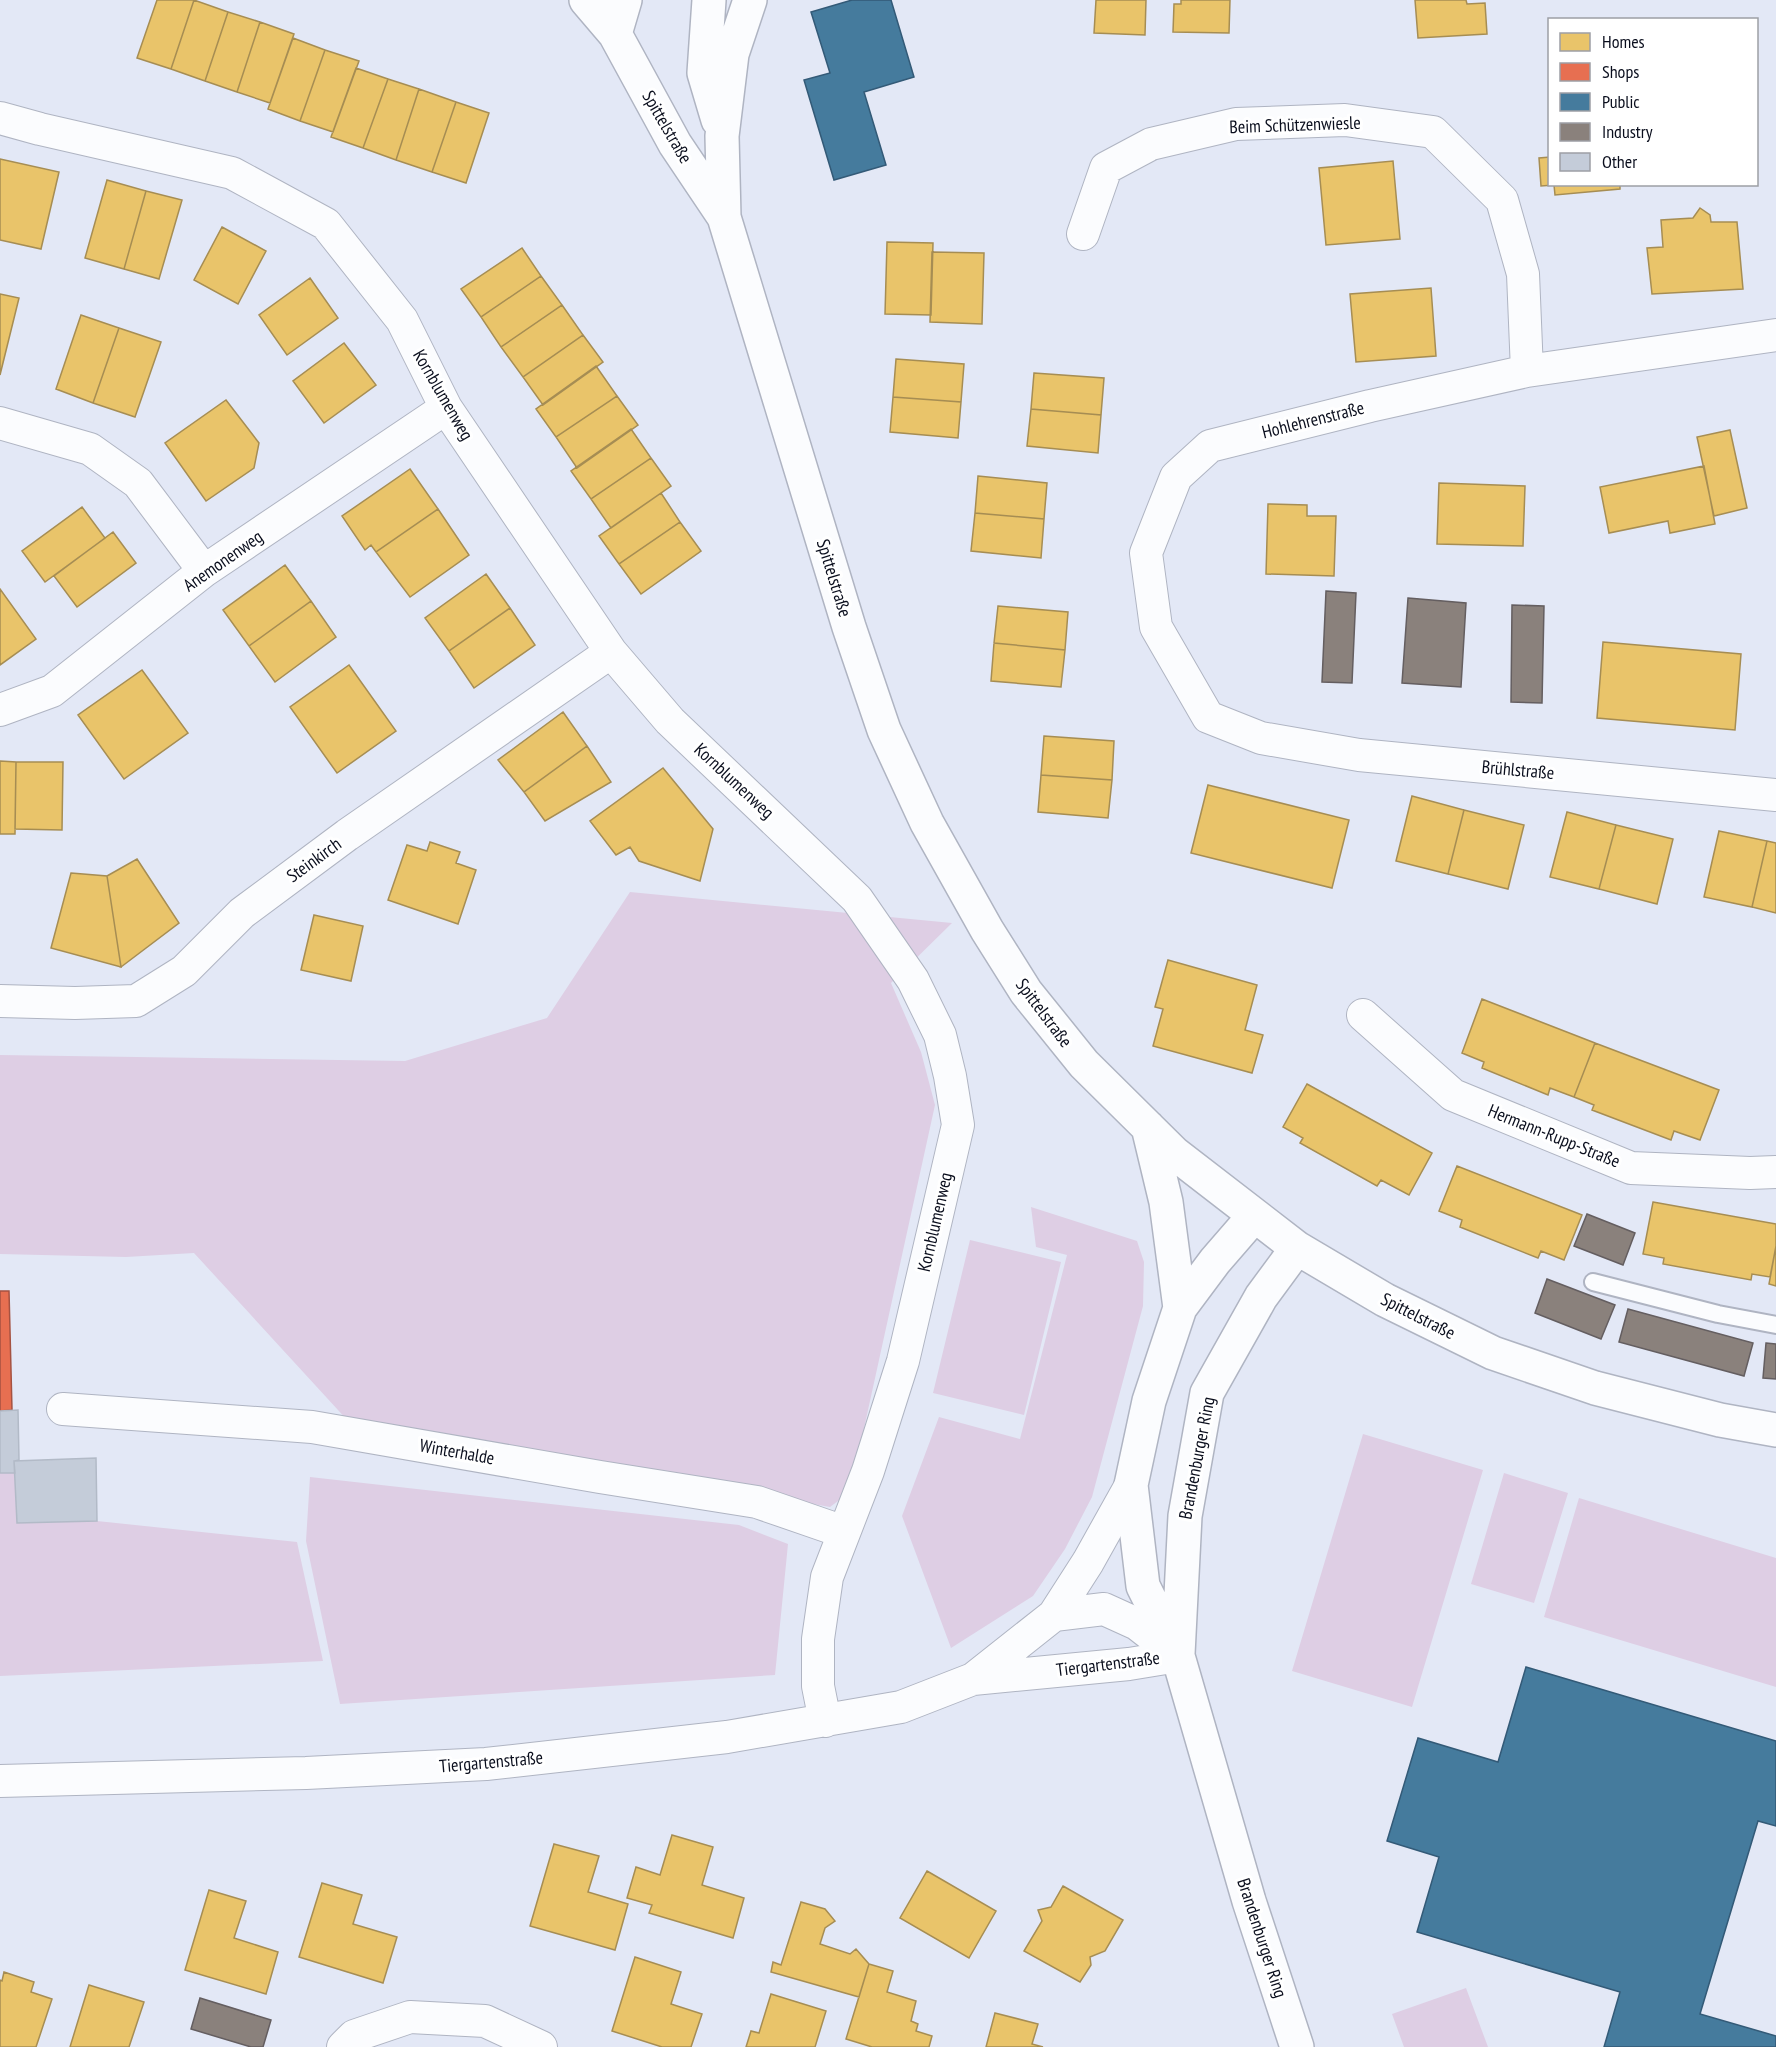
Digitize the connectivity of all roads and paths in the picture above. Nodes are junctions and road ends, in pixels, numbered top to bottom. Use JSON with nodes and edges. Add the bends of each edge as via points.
{"nodes":[{"id":1,"x":586,"y":0,"type":"edge"},
{"id":2,"x":625,"y":0,"type":"edge"},
{"id":3,"x":709,"y":0,"type":"edge"},
{"id":4,"x":750,"y":0,"type":"edge"},
{"id":5,"x":615,"y":34,"type":"junction"},
{"id":6,"x":0,"y":118,"type":"edge"},
{"id":7,"x":722,"y":136,"type":"junction"},
{"id":8,"x":724,"y":217,"type":"junction"},
{"id":9,"x":1083,"y":234,"type":"dead end"},
{"id":10,"x":1776,"y":335,"type":"edge"},
{"id":11,"x":1527,"y":371,"type":"junction"},
{"id":12,"x":446,"y":408,"type":"junction"},
{"id":13,"x":0,"y":423,"type":"edge"},
{"id":14,"x":204,"y":571,"type":"junction"},
{"id":15,"x":611,"y":652,"type":"junction"},
{"id":16,"x":0,"y":710,"type":"edge"},
{"id":17,"x":1261,"y":738,"type":"joint"},
{"id":18,"x":1776,"y":795,"type":"edge"},
{"id":19,"x":0,"y":1001,"type":"edge"},
{"id":20,"x":1364,"y":1015,"type":"dead end"},
{"id":21,"x":1148,"y":1127,"type":"junction"},
{"id":22,"x":1776,"y":1172,"type":"edge"},
{"id":23,"x":1254,"y":1216,"type":"junction"},
{"id":24,"x":1297,"y":1248,"type":"junction"},
{"id":25,"x":1593,"y":1282,"type":"dead end"},
{"id":26,"x":1180,"y":1308,"type":"junction"},
{"id":27,"x":1776,"y":1325,"type":"edge"},
{"id":28,"x":63,"y":1409,"type":"dead end"},
{"id":29,"x":1776,"y":1430,"type":"edge"},
{"id":30,"x":1131,"y":1485,"type":"junction"},
{"id":31,"x":844,"y":1532,"type":"junction"},
{"id":32,"x":1054,"y":1615,"type":"junction"},
{"id":33,"x":1178,"y":1656,"type":"junction"},
{"id":34,"x":973,"y":1679,"type":"junction"},
{"id":35,"x":825,"y":1721,"type":"junction"},
{"id":36,"x":0,"y":1781,"type":"edge"},
{"id":37,"x":343,"y":2047,"type":"edge"},
{"id":38,"x":541,"y":2047,"type":"edge"},
{"id":39,"x":1297,"y":2047,"type":"edge"}],
"edges":[{"from":1,"to":5,"type":"main road","name":"Spittelstraße"},
{"from":2,"to":5,"type":"main road"},
{"from":3,"to":7,"type":"main road","name":"Spittelstraße","via":[[704,73]]},
{"from":4,"to":7,"type":"main road","name":"Spittelstraße","via":[[732,54]]},
{"from":5,"to":8,"type":"main road","name":"Spittelstraße","via":[[675,144]]},
{"from":6,"to":12,"type":"street","name":"Kornblumenweg","via":[[232,173],[326,225],[402,321]]},
{"from":7,"to":8,"type":"main road","name":"Spittelstraße"},
{"from":8,"to":21,"type":"main road","name":"Spittelstraße","via":[[853,638],[884,730],[927,824],[1026,992],[1084,1064]]},
{"from":9,"to":11,"type":"street","name":"Beim Schützenwiesle","via":[[1106,168],[1151,144],[1236,124],[1345,120],[1433,132],[1502,200],[1523,274]]},
{"from":10,"to":11,"type":"street","name":"Hohlehrenstraße"},
{"from":11,"to":17,"type":"street","name":"Hohlehrenstraße","via":[[1210,446],[1176,477],[1146,553],[1156,627],[1208,717]]},
{"from":12,"to":14,"type":"street","name":"Anemonenweg"},
{"from":12,"to":15,"type":"street","name":"Kornblumenweg"},
{"from":13,"to":14,"type":"street","via":[[90,449],[138,483]]},
{"from":14,"to":16,"type":"street","name":"Anemonenweg","via":[[52,691]]},
{"from":15,"to":19,"type":"street","name":"Steinkirch","via":[[347,835],[242,913],[184,971],[136,1001]]},
{"from":15,"to":31,"type":"street","name":"Kornblumenweg","via":[[670,721],[857,899],[913,980],[940,1035],[958,1125],[903,1361]]},
{"from":17,"to":18,"type":"street","name":"Brühlstraße","via":[[1359,755]]},
{"from":20,"to":22,"type":"street","name":"Hermann-Rupp-Straße","via":[[1453,1095],[1631,1168]]},
{"from":21,"to":23,"type":"main road","name":"Spittelstraße","via":[[1174,1153]]},
{"from":21,"to":26,"type":"main road","name":"Brandenburger Ring","via":[[1166,1202]]},
{"from":23,"to":24,"type":"main road","name":"Spittelstraße"},
{"from":23,"to":26,"type":"main road","name":"Brandenburger Ring"},
{"from":24,"to":29,"type":"main road","name":"Spittelstraße","via":[[1385,1300],[1493,1353],[1595,1388]]},
{"from":24,"to":33,"type":"main road","name":"Brandenburger Ring","via":[[1261,1297],[1207,1393],[1185,1516]]},
{"from":25,"to":27,"type":"lane"},
{"from":26,"to":30,"type":"main road","name":"Brandenburger Ring","via":[[1149,1401]]},
{"from":28,"to":31,"type":"street","name":"Winterhalde","via":[[312,1427],[757,1502]]},
{"from":30,"to":32,"type":"street","name":"Tiergartenstraße"},
{"from":30,"to":33,"type":"main road","name":"Brandenburger Ring","via":[[1143,1586]]},
{"from":31,"to":35,"type":"street","name":"Kornblumenweg","via":[[827,1577],[818,1639],[818,1686]]},
{"from":32,"to":33,"type":"street","name":"Tiergartenstraße","via":[[1104,1609],[1137,1624]]},
{"from":32,"to":34,"type":"street","name":"Tiergartenstraße"},
{"from":33,"to":34,"type":"street","name":"Tiergartenstraße"},
{"from":33,"to":39,"type":"main road","name":"Brandenburger Ring","via":[[1249,1901]]},
{"from":34,"to":35,"type":"street","name":"Tiergartenstraße","via":[[901,1707]]},
{"from":35,"to":36,"type":"street","name":"Tiergartenstraße","via":[[727,1737],[486,1764]]},
{"from":37,"to":38,"type":"street","via":[[354,2036],[410,2017],[485,2021]]}]}
